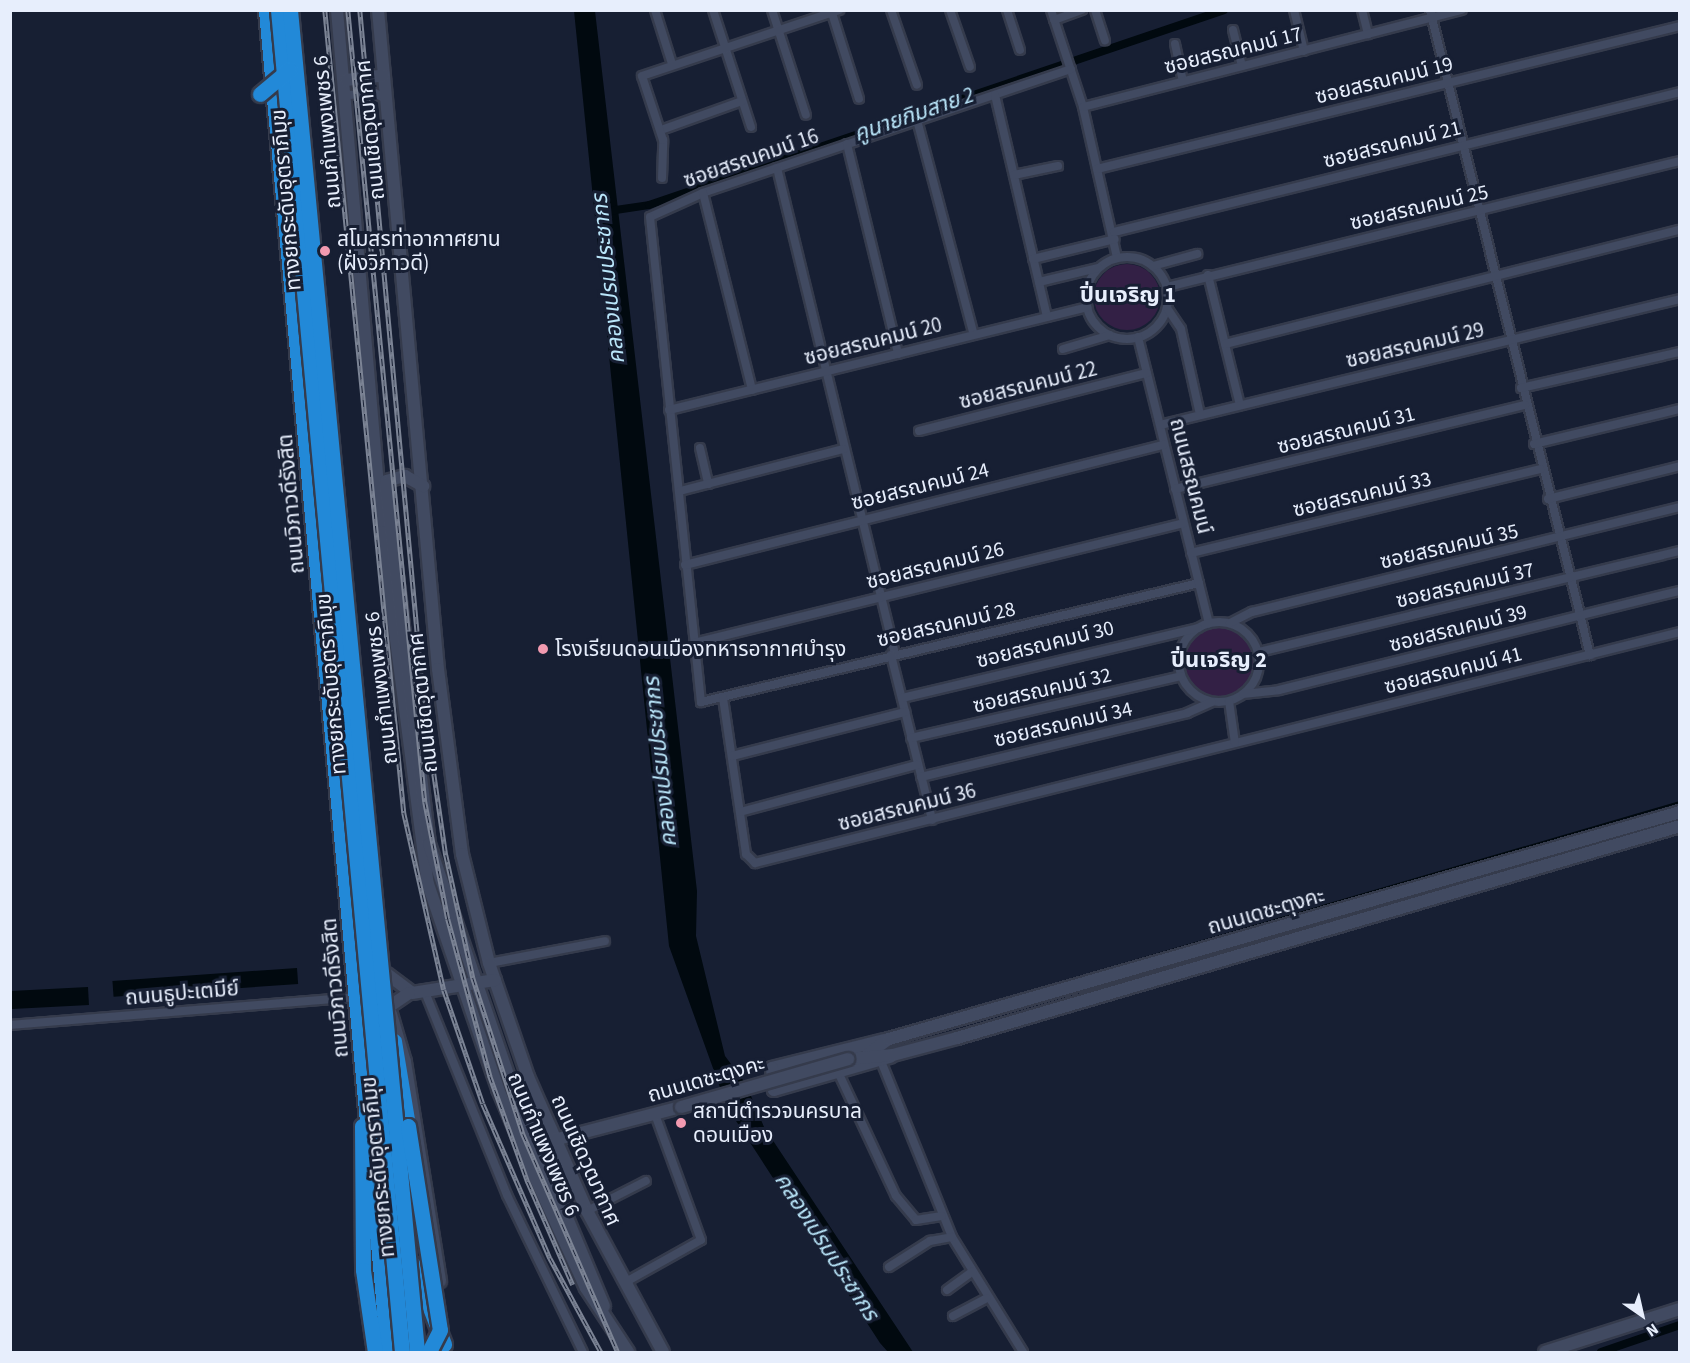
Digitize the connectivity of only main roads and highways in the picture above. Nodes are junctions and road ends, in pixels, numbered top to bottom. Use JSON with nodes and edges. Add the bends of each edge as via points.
{"nodes":[{"id":1,"x":266,"y":10,"type":"edge"},
{"id":2,"x":278,"y":10,"type":"edge"},
{"id":3,"x":290,"y":10,"type":"edge"},
{"id":4,"x":298,"y":10,"type":"edge"},
{"id":5,"x":339,"y":10,"type":"edge"},
{"id":6,"x":378,"y":10,"type":"edge"},
{"id":7,"x":384,"y":75,"type":"junction"},
{"id":8,"x":346,"y":80,"type":"junction"},
{"id":9,"x":260,"y":94,"type":"dead end"},
{"id":10,"x":386,"y":481,"type":"junction"},
{"id":11,"x":423,"y":486,"type":"junction"},
{"id":12,"x":1680,"y":812,"type":"edge"},
{"id":13,"x":1680,"y":826,"type":"edge"},
{"id":14,"x":1365,"y":903,"type":"junction"},
{"id":15,"x":1369,"y":916,"type":"junction"},
{"id":16,"x":387,"y":974,"type":"junction"},
{"id":17,"x":495,"y":980,"type":"junction"},
{"id":18,"x":468,"y":986,"type":"junction"},
{"id":19,"x":417,"y":992,"type":"junction"},
{"id":20,"x":391,"y":1010,"type":"junction"},
{"id":21,"x":889,"y":1039,"type":"junction"},
{"id":22,"x":394,"y":1041,"type":"junction"},
{"id":23,"x":868,"y":1054,"type":"junction"},
{"id":24,"x":893,"y":1055,"type":"junction"},
{"id":25,"x":362,"y":1063,"type":"junction"},
{"id":26,"x":554,"y":1140,"type":"junction"},
{"id":27,"x":413,"y":1264,"type":"junction"},
{"id":28,"x":1680,"y":1309,"type":"edge"},
{"id":29,"x":443,"y":1348,"type":"edge"},
{"id":30,"x":375,"y":1353,"type":"edge"},
{"id":31,"x":388,"y":1353,"type":"edge"},
{"id":32,"x":402,"y":1353,"type":"edge"},
{"id":33,"x":418,"y":1353,"type":"edge"},
{"id":34,"x":429,"y":1353,"type":"edge"},
{"id":35,"x":628,"y":1353,"type":"edge"},
{"id":36,"x":663,"y":1353,"type":"edge"},
{"id":37,"x":1545,"y":1353,"type":"edge"}],
"edges":[{"from":1,"to":25,"type":"highway","name":"ถนนวิภาวดีรังสิต"},
{"from":2,"to":32,"type":"highway","name":"ทางยกระดับอุตราภิมุข","bridge":true},
{"from":3,"to":33,"type":"highway","name":"ทางยกระดับอุตราภิมุข","bridge":true},
{"from":4,"to":9,"type":"highway","bridge":true,"via":[[299,56]]},
{"from":4,"to":16,"type":"highway"},
{"from":5,"to":8,"type":"main road","name":"ถนนกำแพงเพชร 6"},
{"from":5,"to":18,"type":"main road","name":"ถนนกำแพงเพชร 6","via":[[382,532],[409,767],[428,884]]},
{"from":6,"to":7,"type":"main road","name":"ถนนเชิดวุฒากาศ"},
{"from":7,"to":8,"type":"main road"},
{"from":7,"to":11,"type":"main road","name":"ถนนเชิดวุฒากาศ"},
{"from":8,"to":10,"type":"main road","name":"ถนนกำแพงเพชร 6"},
{"from":10,"to":11,"type":"main road","via":[[405,476]]},
{"from":10,"to":18,"type":"main road","name":"ถนนกำแพงเพชร 6","via":[[429,844]]},
{"from":11,"to":17,"type":"main road","name":"ถนนเชิดวุฒากาศ","via":[[455,817]]},
{"from":12,"to":14,"type":"main road","name":"ถนนเดชะตุงคะ"},
{"from":13,"to":15,"type":"main road","name":"ถนนเดชะตุงคะ"},
{"from":14,"to":15,"type":"main road"},
{"from":14,"to":21,"type":"main road","name":"ถนนเดชะตุงคะ"},
{"from":15,"to":24,"type":"main road","name":"ถนนเดชะตุงคะ"},
{"from":16,"to":19,"type":"main road"},
{"from":16,"to":20,"type":"highway"},
{"from":17,"to":18,"type":"main road"},
{"from":17,"to":26,"type":"main road","name":"ถนนเชิดวุฒากาศ"},
{"from":18,"to":19,"type":"main road"},
{"from":18,"to":35,"type":"main road","name":"ถนนกำแพงเพชร 6","via":[[534,1175],[586,1288]]},
{"from":19,"to":20,"type":"main road"},
{"from":20,"to":22,"type":"highway"},
{"from":20,"to":29,"type":"main road","via":[[417,1130],[444,1306]]},
{"from":21,"to":23,"type":"main road","name":"ถนนเดชะตุงคะ"},
{"from":21,"to":24,"type":"main road","via":[[769,1071],[776,1092]]},
{"from":22,"to":27,"type":"highway"},
{"from":22,"to":34,"type":"highway","bridge":true,"via":[[440,1330]]},
{"from":23,"to":24,"type":"main road","name":"ถนนเดชะตุงคะ"},
{"from":23,"to":26,"type":"main road","name":"ถนนเดชะตุงคะ","bridge":true},
{"from":25,"to":30,"type":"highway","via":[[363,1270]]},
{"from":25,"to":31,"type":"highway","name":"ถนนวิภาวดีรังสิต"},
{"from":26,"to":36,"type":"main road","name":"ถนนเชิดวุฒากาศ"},
{"from":27,"to":29,"type":"highway"},
{"from":27,"to":33,"type":"highway"},
{"from":28,"to":37,"type":"main road"}]}
